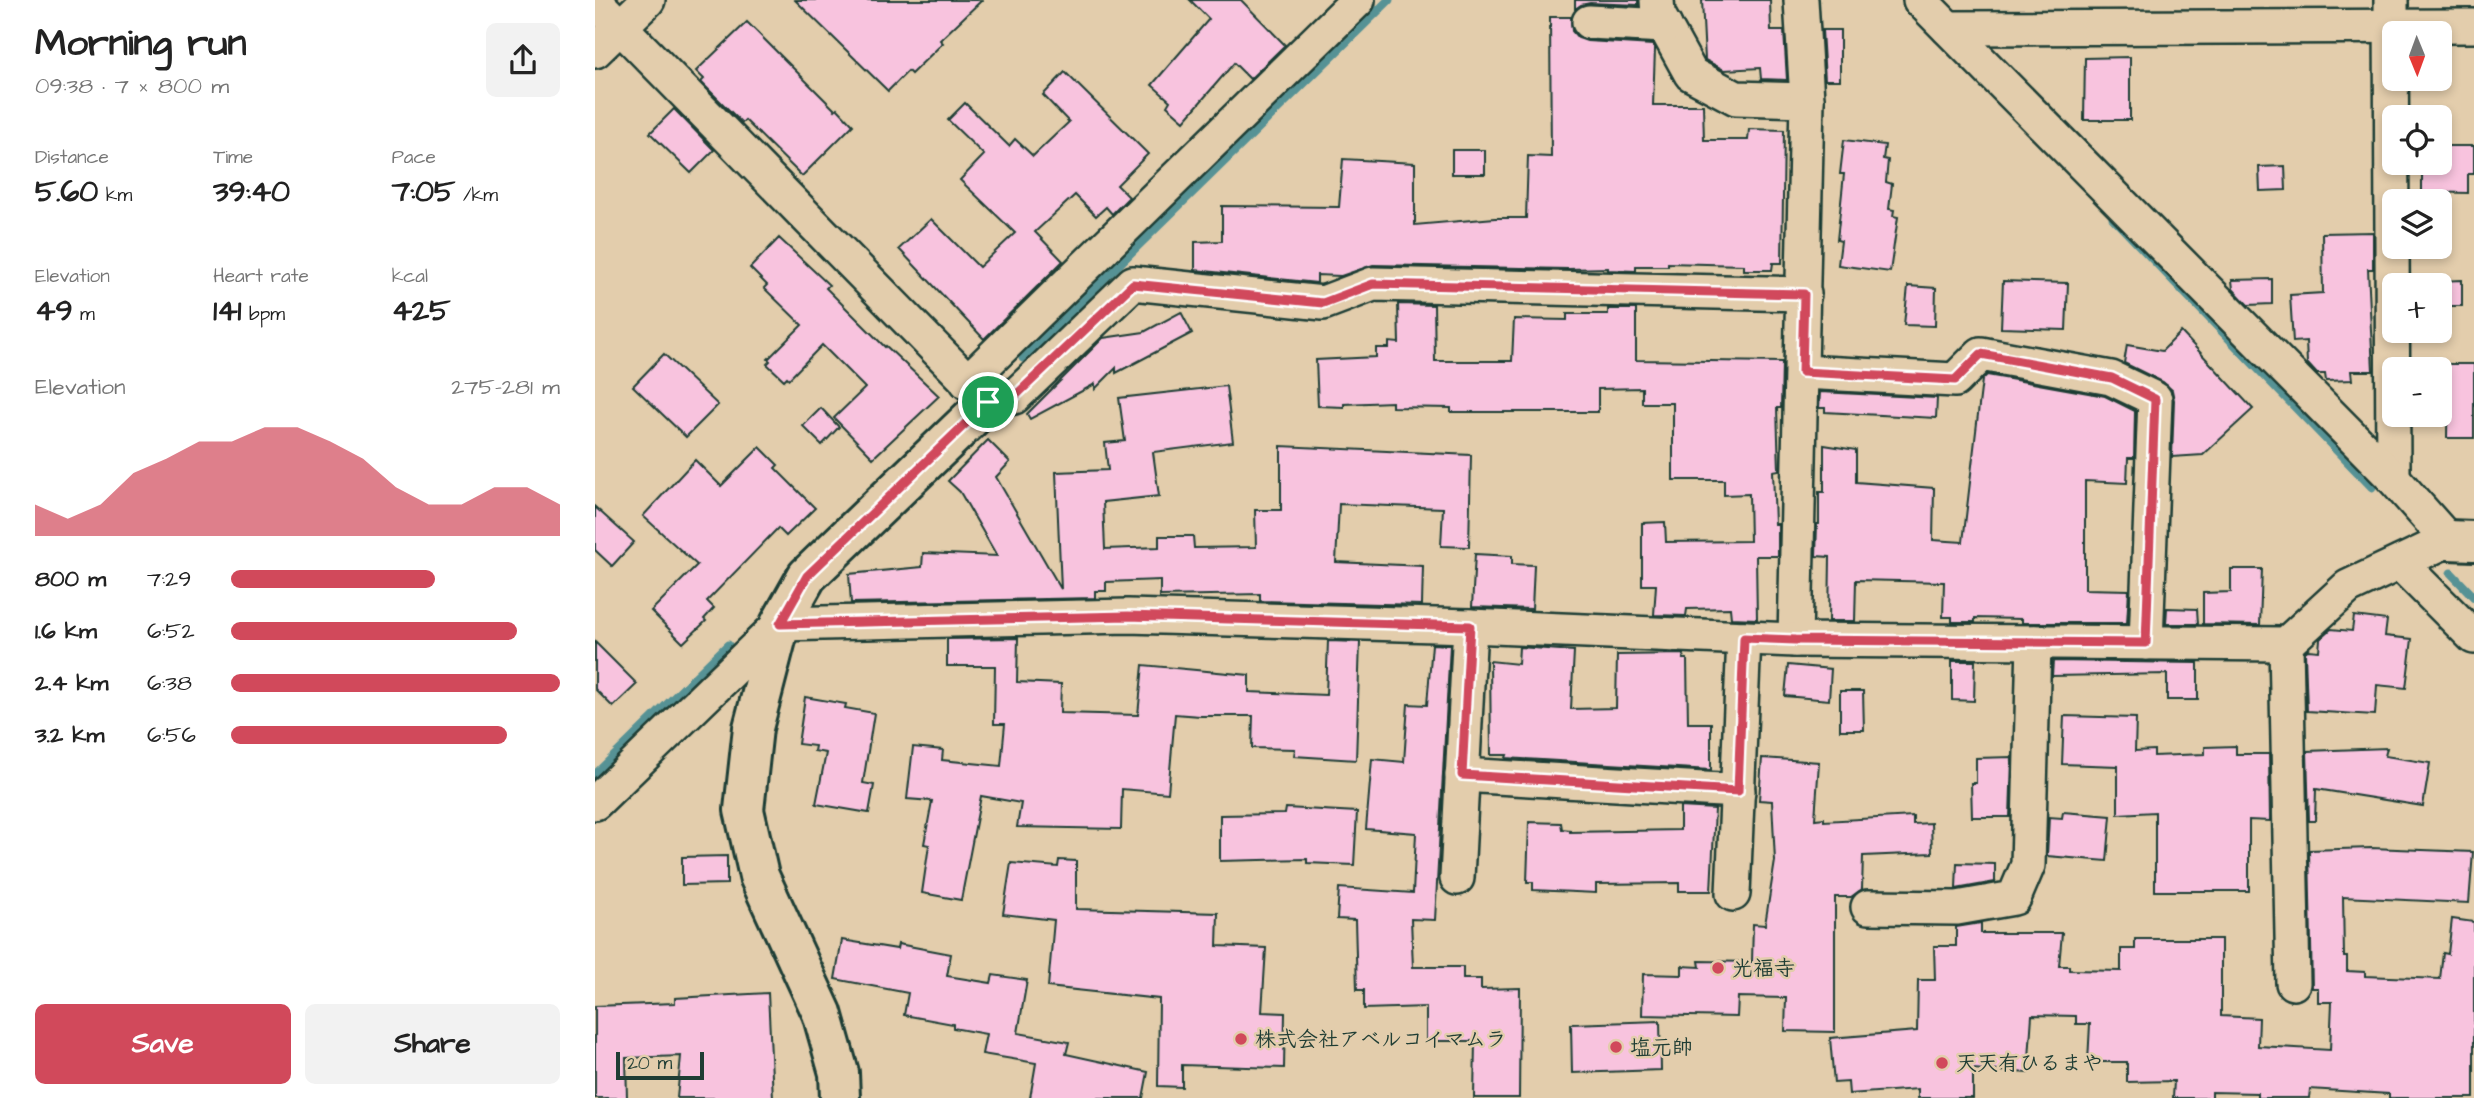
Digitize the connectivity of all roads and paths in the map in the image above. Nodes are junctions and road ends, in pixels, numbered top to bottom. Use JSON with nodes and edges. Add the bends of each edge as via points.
{"nodes":[{"id":1,"x":648,"y":0,"type":"edge"},
{"id":2,"x":1358,"y":0,"type":"edge"},
{"id":3,"x":1801,"y":0,"type":"edge"},
{"id":4,"x":1920,"y":0,"type":"edge"},
{"id":5,"x":595,"y":1,"type":"edge"},
{"id":6,"x":1661,"y":13,"type":"edge"},
{"id":7,"x":2391,"y":13,"type":"edge"},
{"id":8,"x":1588,"y":22,"type":"dead end"},
{"id":9,"x":2474,"y":26,"type":"edge"},
{"id":10,"x":620,"y":27,"type":"junction"},
{"id":11,"x":1948,"y":28,"type":"junction"},
{"id":12,"x":595,"y":51,"type":"edge"},
{"id":13,"x":1807,"y":100,"type":"junction"},
{"id":14,"x":1804,"y":294,"type":"junction"},
{"id":15,"x":1802,"y":372,"type":"junction"},
{"id":16,"x":978,"y":392,"type":"junction"},
{"id":17,"x":2393,"y":478,"type":"junction"},
{"id":18,"x":2461,"y":540,"type":"edge"},
{"id":19,"x":2400,"y":563,"type":"junction"},
{"id":20,"x":780,"y":624,"type":"junction"},
{"id":21,"x":1470,"y":626,"type":"junction"},
{"id":22,"x":2474,"y":637,"type":"edge"},
{"id":23,"x":1744,"y":638,"type":"junction"},
{"id":24,"x":1795,"y":640,"type":"junction"},
{"id":25,"x":2034,"y":642,"type":"junction"},
{"id":26,"x":2146,"y":643,"type":"junction"},
{"id":27,"x":2286,"y":644,"type":"junction"},
{"id":28,"x":1462,"y":775,"type":"junction"},
{"id":29,"x":1738,"y":791,"type":"junction"},
{"id":30,"x":595,"y":803,"type":"edge"},
{"id":31,"x":1457,"y":878,"type":"dead end"},
{"id":32,"x":1733,"y":894,"type":"dead end"},
{"id":33,"x":1868,"y":908,"type":"dead end"},
{"id":34,"x":2293,"y":983,"type":"dead end"},
{"id":35,"x":840,"y":1098,"type":"edge"}],
"edges":[{"from":1,"to":10,"type":"street"},
{"from":2,"to":16,"type":"street"},
{"from":3,"to":13,"type":"street"},
{"from":4,"to":11,"type":"street"},
{"from":5,"to":10,"type":"street"},
{"from":6,"to":8,"type":"street"},
{"from":6,"to":13,"type":"street","via":[[1691,74],[1736,98]]},
{"from":7,"to":9,"type":"street"},
{"from":7,"to":11,"type":"street"},
{"from":7,"to":17,"type":"street"},
{"from":10,"to":12,"type":"street"},
{"from":10,"to":16,"type":"street"},
{"from":11,"to":17,"type":"street"},
{"from":13,"to":14,"type":"street"},
{"from":14,"to":15,"type":"street"},
{"from":14,"to":16,"type":"street","via":[[1373,284],[1323,303],[1133,284],[1014,397]]},
{"from":15,"to":24,"type":"street"},
{"from":15,"to":26,"type":"street","via":[[1955,380],[1981,354],[2112,378],[2155,399]]},
{"from":16,"to":20,"type":"street","via":[[807,576]]},
{"from":17,"to":18,"type":"street"},
{"from":18,"to":19,"type":"street"},
{"from":19,"to":22,"type":"street"},
{"from":19,"to":27,"type":"street","via":[[2348,587]]},
{"from":20,"to":21,"type":"street","via":[[1128,616]]},
{"from":20,"to":30,"type":"street"},
{"from":20,"to":35,"type":"street","via":[[753,728],[744,810],[759,876],[822,1013],[839,1073]]},
{"from":21,"to":23,"type":"street"},
{"from":21,"to":28,"type":"street"},
{"from":23,"to":24,"type":"street"},
{"from":23,"to":29,"type":"street"},
{"from":24,"to":25,"type":"street"},
{"from":25,"to":26,"type":"street"},
{"from":25,"to":33,"type":"street","via":[[2028,865],[2014,898],[1957,908]]},
{"from":26,"to":27,"type":"street"},
{"from":27,"to":34,"type":"street"},
{"from":28,"to":29,"type":"street"},
{"from":28,"to":31,"type":"street"},
{"from":29,"to":32,"type":"street"}]}
